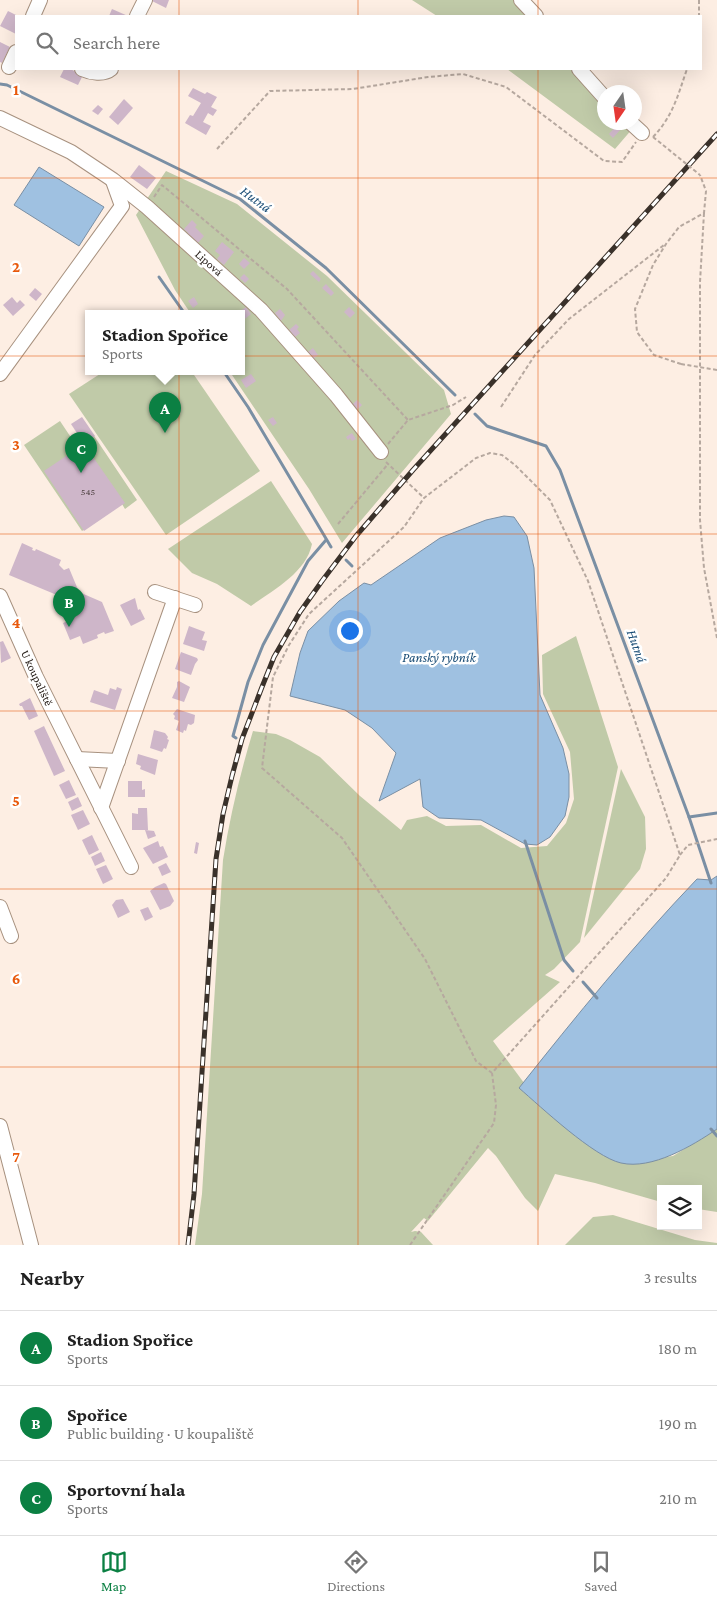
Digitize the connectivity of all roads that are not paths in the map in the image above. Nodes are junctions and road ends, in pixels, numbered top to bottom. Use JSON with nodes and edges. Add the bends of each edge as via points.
{"nodes":[{"id":1,"x":40,"y":0,"type":"edge"},
{"id":2,"x":145,"y":0,"type":"edge"},
{"id":3,"x":522,"y":0,"type":"edge"},
{"id":4,"x":33,"y":15,"type":"edge"},
{"id":5,"x":138,"y":15,"type":"edge"},
{"id":6,"x":535,"y":15,"type":"edge"},
{"id":7,"x":15,"y":54,"type":"edge"},
{"id":8,"x":9,"y":67,"type":"dead end"},
{"id":9,"x":84,"y":70,"type":"edge"},
{"id":10,"x":110,"y":70,"type":"edge"},
{"id":11,"x":580,"y":70,"type":"edge"},
{"id":12,"x":597,"y":89,"type":"edge"},
{"id":13,"x":0,"y":118,"type":"edge"},
{"id":14,"x":640,"y":130,"type":"edge"},
{"id":15,"x":647,"y":135,"type":"road end"},
{"id":16,"x":113,"y":180,"type":"junction"},
{"id":17,"x":0,"y":374,"type":"edge"},
{"id":18,"x":381,"y":452,"type":"road end"},
{"id":19,"x":155,"y":592,"type":"dead end"},
{"id":20,"x":0,"y":596,"type":"edge"},
{"id":21,"x":175,"y":598,"type":"junction"},
{"id":22,"x":195,"y":605,"type":"dead end"},
{"id":23,"x":77,"y":759,"type":"junction"},
{"id":24,"x":118,"y":761,"type":"junction"},
{"id":25,"x":101,"y":808,"type":"junction"},
{"id":26,"x":131,"y":867,"type":"dead end"},
{"id":27,"x":0,"y":907,"type":"edge"},
{"id":28,"x":11,"y":936,"type":"dead end"},
{"id":29,"x":0,"y":1126,"type":"edge"},
{"id":30,"x":31,"y":1245,"type":"edge"}],
"edges":[{"from":1,"to":4,"type":"street"},
{"from":2,"to":5,"type":"street"},
{"from":3,"to":6,"type":"street"},
{"from":7,"to":8,"type":"street"},
{"from":9,"to":10,"type":"street"},
{"from":11,"to":12,"type":"street"},
{"from":13,"to":16,"type":"street","name":"Lipová","via":[[71,152]]},
{"from":14,"to":15,"type":"street"},
{"from":16,"to":17,"type":"street","via":[[122,206]]},
{"from":16,"to":18,"type":"street","name":"Lipová","via":[[261,310]]},
{"from":19,"to":21,"type":"street"},
{"from":20,"to":23,"type":"street","name":"U koupaliště"},
{"from":21,"to":22,"type":"street"},
{"from":21,"to":24,"type":"street"},
{"from":23,"to":24,"type":"street"},
{"from":23,"to":25,"type":"street","name":"U koupaliště"},
{"from":24,"to":25,"type":"street"},
{"from":25,"to":26,"type":"street","name":"U koupaliště"},
{"from":27,"to":28,"type":"street"},
{"from":29,"to":30,"type":"street"}]}
